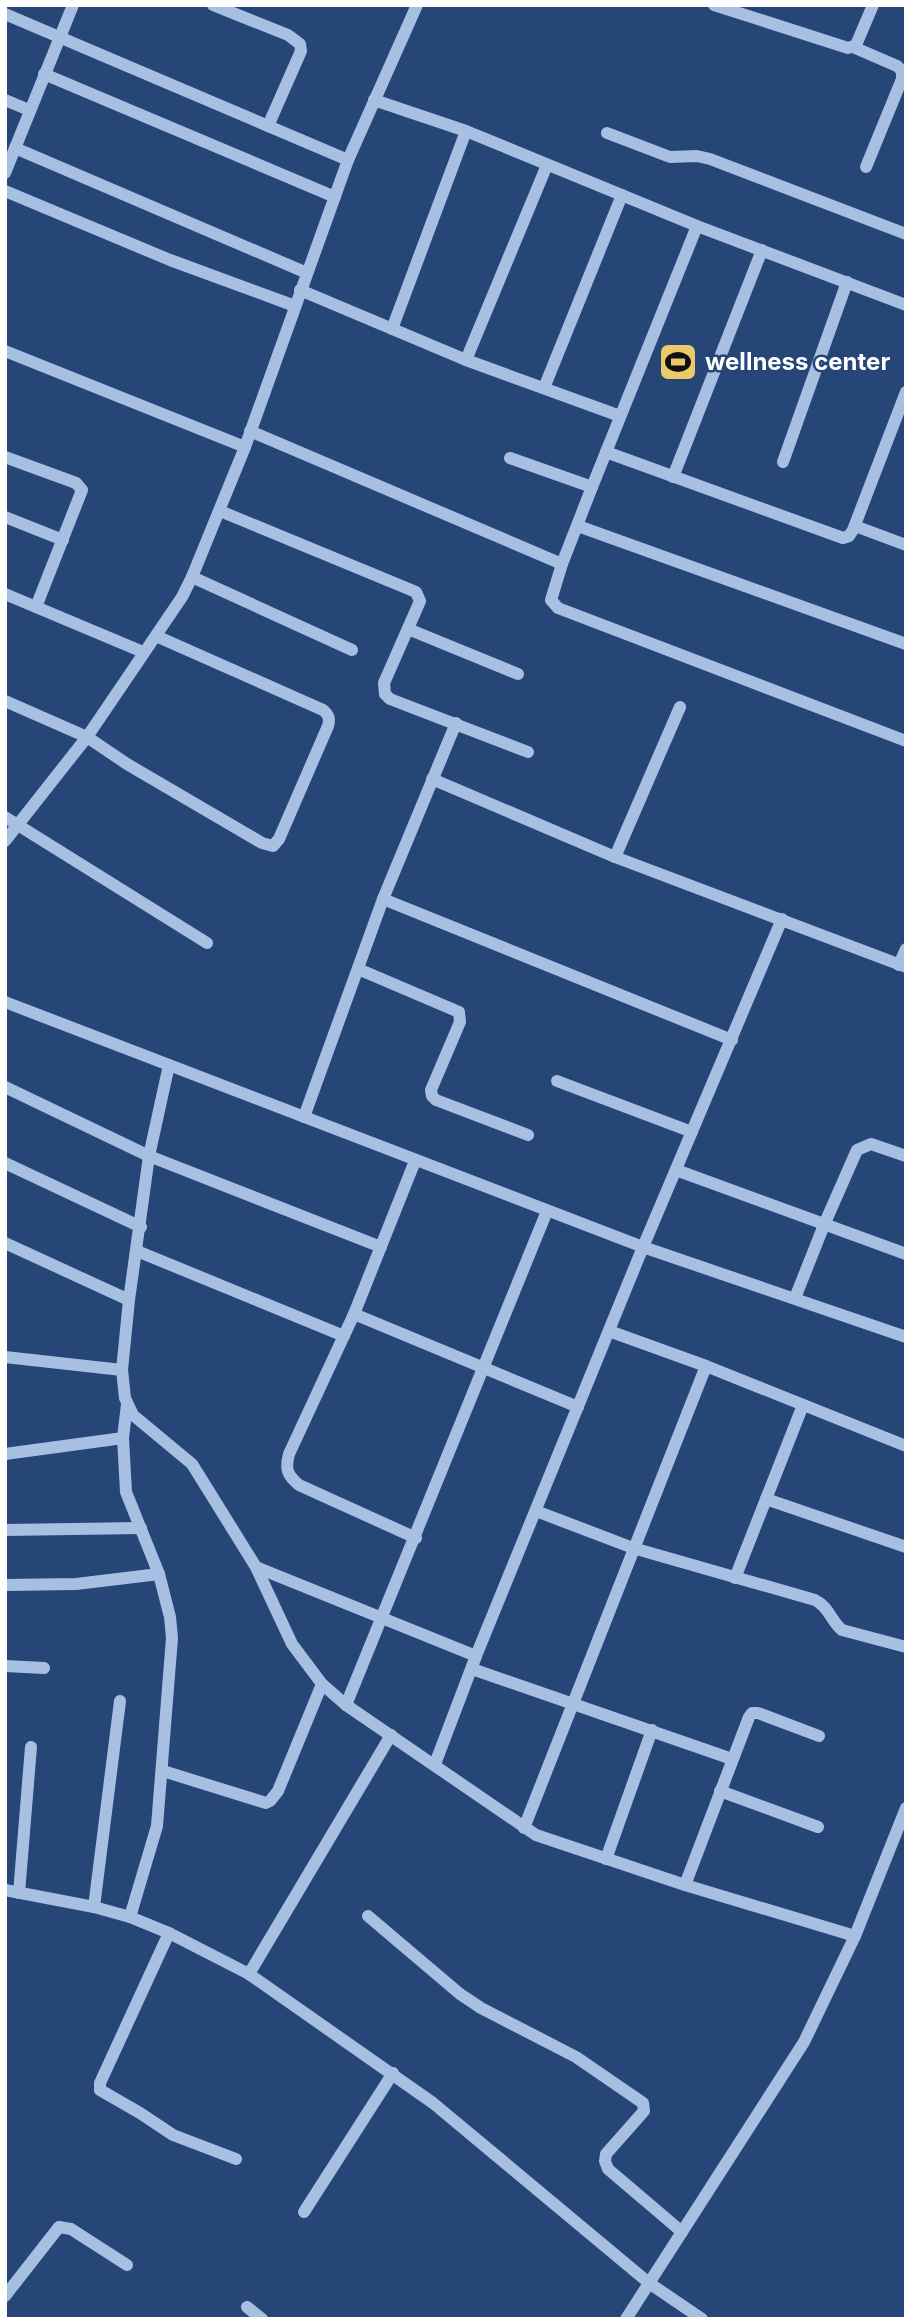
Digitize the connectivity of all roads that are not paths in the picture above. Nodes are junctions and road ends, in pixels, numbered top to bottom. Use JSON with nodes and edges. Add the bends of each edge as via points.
{"nodes":[{"id":1,"x":72,"y":5,"type":"edge"},
{"id":2,"x":214,"y":5,"type":"edge"},
{"id":3,"x":417,"y":5,"type":"edge"},
{"id":4,"x":714,"y":5,"type":"edge"},
{"id":5,"x":873,"y":5,"type":"edge"},
{"id":6,"x":5,"y":14,"type":"edge"},
{"id":7,"x":59,"y":36,"type":"junction"},
{"id":8,"x":853,"y":47,"type":"junction"},
{"id":9,"x":44,"y":74,"type":"junction"},
{"id":10,"x":5,"y":100,"type":"edge"},
{"id":11,"x":374,"y":100,"type":"junction"},
{"id":12,"x":29,"y":110,"type":"junction"},
{"id":13,"x":268,"y":126,"type":"junction"},
{"id":14,"x":466,"y":131,"type":"junction"},
{"id":15,"x":607,"y":132,"type":"dead end"},
{"id":16,"x":15,"y":148,"type":"junction"},
{"id":17,"x":348,"y":160,"type":"junction"},
{"id":18,"x":547,"y":165,"type":"junction"},
{"id":19,"x":866,"y":167,"type":"dead end"},
{"id":20,"x":5,"y":173,"type":"edge"},
{"id":21,"x":5,"y":191,"type":"edge"},
{"id":22,"x":622,"y":195,"type":"junction"},
{"id":23,"x":335,"y":197,"type":"junction"},
{"id":24,"x":697,"y":226,"type":"junction"},
{"id":25,"x":906,"y":234,"type":"edge"},
{"id":26,"x":762,"y":250,"type":"junction"},
{"id":27,"x":307,"y":273,"type":"junction"},
{"id":28,"x":847,"y":282,"type":"junction"},
{"id":29,"x":300,"y":290,"type":"junction"},
{"id":30,"x":906,"y":305,"type":"edge"},
{"id":31,"x":295,"y":306,"type":"junction"},
{"id":32,"x":393,"y":329,"type":"junction"},
{"id":33,"x":5,"y":351,"type":"edge"},
{"id":34,"x":466,"y":360,"type":"junction"},
{"id":35,"x":544,"y":388,"type":"junction"},
{"id":36,"x":906,"y":392,"type":"edge"},
{"id":37,"x":620,"y":416,"type":"junction"},
{"id":38,"x":250,"y":431,"type":"junction"},
{"id":39,"x":245,"y":447,"type":"junction"},
{"id":40,"x":606,"y":452,"type":"junction"},
{"id":41,"x":5,"y":457,"type":"edge"},
{"id":42,"x":510,"y":458,"type":"dead end"},
{"id":43,"x":783,"y":462,"type":"dead end"},
{"id":44,"x":673,"y":477,"type":"junction"},
{"id":45,"x":592,"y":487,"type":"junction"},
{"id":46,"x":220,"y":511,"type":"junction"},
{"id":47,"x":5,"y":517,"type":"edge"},
{"id":48,"x":578,"y":526,"type":"junction"},
{"id":49,"x":855,"y":526,"type":"junction"},
{"id":50,"x":63,"y":540,"type":"junction"},
{"id":51,"x":906,"y":545,"type":"edge"},
{"id":52,"x":562,"y":564,"type":"junction"},
{"id":53,"x":192,"y":577,"type":"junction"},
{"id":54,"x":5,"y":594,"type":"edge"},
{"id":55,"x":36,"y":607,"type":"junction"},
{"id":56,"x":408,"y":629,"type":"junction"},
{"id":57,"x":156,"y":636,"type":"junction"},
{"id":58,"x":906,"y":644,"type":"edge"},
{"id":59,"x":352,"y":650,"type":"dead end"},
{"id":60,"x":143,"y":652,"type":"junction"},
{"id":61,"x":518,"y":674,"type":"dead end"},
{"id":62,"x":5,"y":701,"type":"edge"},
{"id":63,"x":680,"y":707,"type":"dead end"},
{"id":64,"x":456,"y":723,"type":"junction"},
{"id":65,"x":87,"y":737,"type":"junction"},
{"id":66,"x":906,"y":741,"type":"edge"},
{"id":67,"x":528,"y":752,"type":"dead end"},
{"id":68,"x":432,"y":779,"type":"junction"},
{"id":69,"x":5,"y":817,"type":"edge"},
{"id":70,"x":18,"y":824,"type":"junction"},
{"id":71,"x":5,"y":841,"type":"edge"},
{"id":72,"x":615,"y":857,"type":"junction"},
{"id":73,"x":383,"y":899,"type":"junction"},
{"id":74,"x":782,"y":919,"type":"junction"},
{"id":75,"x":207,"y":943,"type":"dead end"},
{"id":76,"x":906,"y":949,"type":"edge"},
{"id":77,"x":903,"y":966,"type":"edge"},
{"id":78,"x":358,"y":969,"type":"junction"},
{"id":79,"x":5,"y":1002,"type":"edge"},
{"id":80,"x":732,"y":1040,"type":"junction"},
{"id":81,"x":169,"y":1065,"type":"junction"},
{"id":82,"x":557,"y":1081,"type":"dead end"},
{"id":83,"x":5,"y":1087,"type":"edge"},
{"id":84,"x":304,"y":1117,"type":"junction"},
{"id":85,"x":692,"y":1132,"type":"junction"},
{"id":86,"x":528,"y":1135,"type":"dead end"},
{"id":87,"x":149,"y":1156,"type":"junction"},
{"id":88,"x":906,"y":1156,"type":"edge"},
{"id":89,"x":415,"y":1161,"type":"junction"},
{"id":90,"x":5,"y":1163,"type":"edge"},
{"id":91,"x":676,"y":1170,"type":"junction"},
{"id":92,"x":547,"y":1211,"type":"junction"},
{"id":93,"x":824,"y":1225,"type":"junction"},
{"id":94,"x":141,"y":1227,"type":"junction"},
{"id":95,"x":5,"y":1243,"type":"edge"},
{"id":96,"x":380,"y":1247,"type":"junction"},
{"id":97,"x":643,"y":1247,"type":"junction"},
{"id":98,"x":137,"y":1251,"type":"junction"},
{"id":99,"x":906,"y":1254,"type":"edge"},
{"id":100,"x":795,"y":1298,"type":"junction"},
{"id":101,"x":130,"y":1300,"type":"junction"},
{"id":102,"x":354,"y":1314,"type":"junction"},
{"id":103,"x":609,"y":1331,"type":"junction"},
{"id":104,"x":344,"y":1336,"type":"junction"},
{"id":105,"x":906,"y":1337,"type":"edge"},
{"id":106,"x":5,"y":1357,"type":"edge"},
{"id":107,"x":706,"y":1366,"type":"junction"},
{"id":108,"x":483,"y":1368,"type":"junction"},
{"id":109,"x":122,"y":1370,"type":"junction"},
{"id":110,"x":127,"y":1403,"type":"junction"},
{"id":111,"x":803,"y":1405,"type":"junction"},
{"id":112,"x":578,"y":1407,"type":"junction"},
{"id":113,"x":122,"y":1438,"type":"junction"},
{"id":114,"x":906,"y":1446,"type":"edge"},
{"id":115,"x":5,"y":1454,"type":"edge"},
{"id":116,"x":766,"y":1499,"type":"junction"},
{"id":117,"x":536,"y":1511,"type":"junction"},
{"id":118,"x":141,"y":1528,"type":"junction"},
{"id":119,"x":5,"y":1530,"type":"edge"},
{"id":120,"x":416,"y":1538,"type":"junction"},
{"id":121,"x":906,"y":1547,"type":"edge"},
{"id":122,"x":633,"y":1548,"type":"junction"},
{"id":123,"x":256,"y":1567,"type":"junction"},
{"id":124,"x":159,"y":1574,"type":"junction"},
{"id":125,"x":735,"y":1578,"type":"junction"},
{"id":126,"x":5,"y":1584,"type":"edge"},
{"id":127,"x":382,"y":1618,"type":"junction"},
{"id":128,"x":906,"y":1647,"type":"edge"},
{"id":129,"x":474,"y":1662,"type":"junction"},
{"id":130,"x":5,"y":1666,"type":"edge"},
{"id":131,"x":44,"y":1668,"type":"dead end"},
{"id":132,"x":322,"y":1684,"type":"junction"},
{"id":133,"x":120,"y":1701,"type":"dead end"},
{"id":134,"x":573,"y":1704,"type":"junction"},
{"id":135,"x":346,"y":1705,"type":"junction"},
{"id":136,"x":652,"y":1730,"type":"junction"},
{"id":137,"x":391,"y":1735,"type":"junction"},
{"id":138,"x":819,"y":1736,"type":"dead end"},
{"id":139,"x":31,"y":1747,"type":"dead end"},
{"id":140,"x":732,"y":1759,"type":"junction"},
{"id":141,"x":435,"y":1764,"type":"junction"},
{"id":142,"x":163,"y":1772,"type":"junction"},
{"id":143,"x":720,"y":1791,"type":"junction"},
{"id":144,"x":906,"y":1808,"type":"edge"},
{"id":145,"x":818,"y":1827,"type":"dead end"},
{"id":146,"x":524,"y":1828,"type":"junction"},
{"id":147,"x":606,"y":1859,"type":"junction"},
{"id":148,"x":685,"y":1885,"type":"junction"},
{"id":149,"x":5,"y":1890,"type":"edge"},
{"id":150,"x":19,"y":1893,"type":"junction"},
{"id":151,"x":94,"y":1907,"type":"junction"},
{"id":152,"x":368,"y":1916,"type":"dead end"},
{"id":153,"x":130,"y":1917,"type":"junction"},
{"id":154,"x":169,"y":1933,"type":"junction"},
{"id":155,"x":855,"y":1936,"type":"junction"},
{"id":156,"x":249,"y":1974,"type":"junction"},
{"id":157,"x":393,"y":2073,"type":"junction"},
{"id":158,"x":236,"y":2159,"type":"dead end"},
{"id":159,"x":304,"y":2212,"type":"dead end"},
{"id":160,"x":682,"y":2232,"type":"junction"},
{"id":161,"x":127,"y":2265,"type":"dead end"},
{"id":162,"x":649,"y":2283,"type":"junction"},
{"id":163,"x":5,"y":2296,"type":"edge"},
{"id":164,"x":247,"y":2307,"type":"dead end"},
{"id":165,"x":262,"y":2319,"type":"edge"},
{"id":166,"x":626,"y":2319,"type":"edge"},
{"id":167,"x":702,"y":2319,"type":"edge"}],
"edges":[{"from":1,"to":7,"type":"street"},
{"from":2,"to":13,"type":"street","via":[[300,44]]},
{"from":3,"to":11,"type":"street"},
{"from":4,"to":8,"type":"street"},
{"from":5,"to":8,"type":"street"},
{"from":6,"to":7,"type":"street"},
{"from":7,"to":9,"type":"street"},
{"from":7,"to":13,"type":"street"},
{"from":8,"to":19,"type":"street","via":[[902,71]]},
{"from":9,"to":12,"type":"street"},
{"from":9,"to":23,"type":"street"},
{"from":10,"to":12,"type":"street"},
{"from":11,"to":14,"type":"street"},
{"from":11,"to":17,"type":"street"},
{"from":12,"to":16,"type":"street"},
{"from":13,"to":17,"type":"street"},
{"from":14,"to":18,"type":"street"},
{"from":14,"to":32,"type":"street"},
{"from":15,"to":25,"type":"street","via":[[670,157],[710,159]]},
{"from":16,"to":20,"type":"street"},
{"from":16,"to":27,"type":"street"},
{"from":17,"to":23,"type":"street"},
{"from":18,"to":22,"type":"street"},
{"from":18,"to":34,"type":"street"},
{"from":21,"to":31,"type":"street"},
{"from":22,"to":24,"type":"street"},
{"from":22,"to":35,"type":"street"},
{"from":23,"to":27,"type":"street"},
{"from":24,"to":26,"type":"street"},
{"from":24,"to":37,"type":"street"},
{"from":26,"to":28,"type":"street"},
{"from":26,"to":44,"type":"street"},
{"from":27,"to":29,"type":"street"},
{"from":28,"to":30,"type":"street"},
{"from":28,"to":43,"type":"street"},
{"from":29,"to":31,"type":"street"},
{"from":29,"to":32,"type":"street"},
{"from":31,"to":38,"type":"street"},
{"from":32,"to":34,"type":"street"},
{"from":33,"to":39,"type":"street"},
{"from":34,"to":35,"type":"street"},
{"from":35,"to":37,"type":"street"},
{"from":36,"to":49,"type":"street"},
{"from":37,"to":40,"type":"street"},
{"from":38,"to":39,"type":"street"},
{"from":38,"to":52,"type":"street"},
{"from":39,"to":46,"type":"street"},
{"from":40,"to":44,"type":"street"},
{"from":40,"to":45,"type":"street"},
{"from":41,"to":50,"type":"street","via":[[80,487],[82,493]]},
{"from":42,"to":45,"type":"street"},
{"from":44,"to":49,"type":"street","via":[[843,538]]},
{"from":45,"to":48,"type":"street"},
{"from":46,"to":53,"type":"street"},
{"from":46,"to":56,"type":"street","via":[[416,592],[420,601]]},
{"from":47,"to":50,"type":"street"},
{"from":48,"to":52,"type":"street"},
{"from":48,"to":58,"type":"street"},
{"from":49,"to":51,"type":"street"},
{"from":50,"to":55,"type":"street"},
{"from":52,"to":66,"type":"street","via":[[551,600],[558,608]]},
{"from":53,"to":57,"type":"street"},
{"from":53,"to":59,"type":"street"},
{"from":54,"to":55,"type":"street"},
{"from":55,"to":60,"type":"street"},
{"from":56,"to":61,"type":"street"},
{"from":56,"to":64,"type":"street","via":[[384,683],[385,694]]},
{"from":57,"to":60,"type":"street"},
{"from":57,"to":65,"type":"street","via":[[327,714],[328,726],[279,839],[273,846],[262,844]]},
{"from":60,"to":65,"type":"street"},
{"from":62,"to":65,"type":"street"},
{"from":63,"to":72,"type":"street"},
{"from":64,"to":67,"type":"street"},
{"from":64,"to":68,"type":"street"},
{"from":65,"to":70,"type":"street"},
{"from":68,"to":72,"type":"street"},
{"from":68,"to":73,"type":"street"},
{"from":69,"to":70,"type":"street"},
{"from":70,"to":71,"type":"street"},
{"from":70,"to":75,"type":"street"},
{"from":72,"to":74,"type":"street"},
{"from":73,"to":78,"type":"street"},
{"from":73,"to":80,"type":"street"},
{"from":74,"to":77,"type":"street"},
{"from":74,"to":80,"type":"street"},
{"from":76,"to":77,"type":"street"},
{"from":78,"to":84,"type":"street"},
{"from":78,"to":86,"type":"street","via":[[459,1012],[460,1022],[432,1096]]},
{"from":79,"to":81,"type":"street"},
{"from":80,"to":85,"type":"street"},
{"from":81,"to":84,"type":"street"},
{"from":81,"to":87,"type":"street"},
{"from":82,"to":85,"type":"street"},
{"from":83,"to":87,"type":"street"},
{"from":84,"to":89,"type":"street"},
{"from":85,"to":91,"type":"street"},
{"from":87,"to":94,"type":"street"},
{"from":87,"to":96,"type":"street"},
{"from":88,"to":93,"type":"street","via":[[871,1144],[857,1150]]},
{"from":89,"to":92,"type":"street"},
{"from":89,"to":96,"type":"street"},
{"from":90,"to":94,"type":"street"},
{"from":91,"to":93,"type":"street"},
{"from":91,"to":97,"type":"street"},
{"from":92,"to":97,"type":"street"},
{"from":92,"to":108,"type":"street"},
{"from":93,"to":99,"type":"street"},
{"from":93,"to":100,"type":"street"},
{"from":94,"to":98,"type":"street"},
{"from":95,"to":101,"type":"street"},
{"from":96,"to":102,"type":"street"},
{"from":97,"to":100,"type":"street"},
{"from":97,"to":103,"type":"street"},
{"from":98,"to":101,"type":"street"},
{"from":98,"to":104,"type":"street"},
{"from":100,"to":105,"type":"street"},
{"from":101,"to":109,"type":"street"},
{"from":102,"to":104,"type":"street"},
{"from":102,"to":108,"type":"street"},
{"from":103,"to":107,"type":"street"},
{"from":103,"to":112,"type":"street"},
{"from":104,"to":120,"type":"street","via":[[289,1454],[288,1474],[299,1485]]},
{"from":106,"to":109,"type":"street"},
{"from":107,"to":111,"type":"street"},
{"from":107,"to":122,"type":"street"},
{"from":108,"to":112,"type":"street"},
{"from":108,"to":120,"type":"street"},
{"from":109,"to":110,"type":"street"},
{"from":110,"to":113,"type":"street"},
{"from":110,"to":123,"type":"street","via":[[133,1415],[192,1464]]},
{"from":111,"to":114,"type":"street"},
{"from":111,"to":116,"type":"street"},
{"from":112,"to":117,"type":"street"},
{"from":113,"to":115,"type":"street"},
{"from":113,"to":118,"type":"street","via":[[126,1492]]},
{"from":116,"to":121,"type":"street"},
{"from":116,"to":125,"type":"street"},
{"from":117,"to":122,"type":"street"},
{"from":117,"to":129,"type":"street"},
{"from":118,"to":119,"type":"street"},
{"from":118,"to":124,"type":"street"},
{"from":120,"to":127,"type":"street"},
{"from":122,"to":125,"type":"street"},
{"from":122,"to":134,"type":"street"},
{"from":123,"to":127,"type":"street"},
{"from":123,"to":132,"type":"street","via":[[292,1644]]},
{"from":124,"to":126,"type":"street","via":[[76,1584]]},
{"from":124,"to":142,"type":"street","via":[[172,1639]]},
{"from":125,"to":128,"type":"street","via":[[815,1601],[842,1630]]},
{"from":127,"to":129,"type":"street"},
{"from":127,"to":135,"type":"street"},
{"from":129,"to":134,"type":"street"},
{"from":129,"to":141,"type":"street"},
{"from":130,"to":131,"type":"street"},
{"from":132,"to":135,"type":"street"},
{"from":132,"to":142,"type":"street","via":[[270,1801]]},
{"from":133,"to":151,"type":"street"},
{"from":134,"to":136,"type":"street"},
{"from":134,"to":146,"type":"street"},
{"from":135,"to":137,"type":"street"},
{"from":136,"to":140,"type":"street"},
{"from":136,"to":147,"type":"street"},
{"from":137,"to":141,"type":"street"},
{"from":137,"to":156,"type":"street"},
{"from":138,"to":140,"type":"street","via":[[752,1713]]},
{"from":139,"to":150,"type":"street"},
{"from":140,"to":143,"type":"street"},
{"from":141,"to":146,"type":"street"},
{"from":142,"to":153,"type":"street","via":[[157,1826]]},
{"from":143,"to":145,"type":"street"},
{"from":143,"to":148,"type":"street"},
{"from":144,"to":155,"type":"street"},
{"from":146,"to":147,"type":"street","via":[[553,1843]]},
{"from":147,"to":148,"type":"street"},
{"from":148,"to":155,"type":"street"},
{"from":149,"to":150,"type":"street"},
{"from":150,"to":151,"type":"street"},
{"from":151,"to":153,"type":"street"},
{"from":152,"to":160,"type":"street","via":[[460,1994],[576,2056],[643,2103],[644,2111],[606,2154],[605,2161],[608,2169]]},
{"from":153,"to":154,"type":"street"},
{"from":154,"to":156,"type":"street"},
{"from":154,"to":158,"type":"street","via":[[100,2090],[173,2135]]},
{"from":155,"to":160,"type":"street","via":[[804,2042]]},
{"from":156,"to":157,"type":"street"},
{"from":157,"to":159,"type":"street"},
{"from":157,"to":162,"type":"street"},
{"from":160,"to":162,"type":"street"},
{"from":161,"to":163,"type":"street","via":[[71,2229],[59,2227]]},
{"from":162,"to":166,"type":"street"},
{"from":162,"to":167,"type":"street"},
{"from":164,"to":165,"type":"street"}]}
